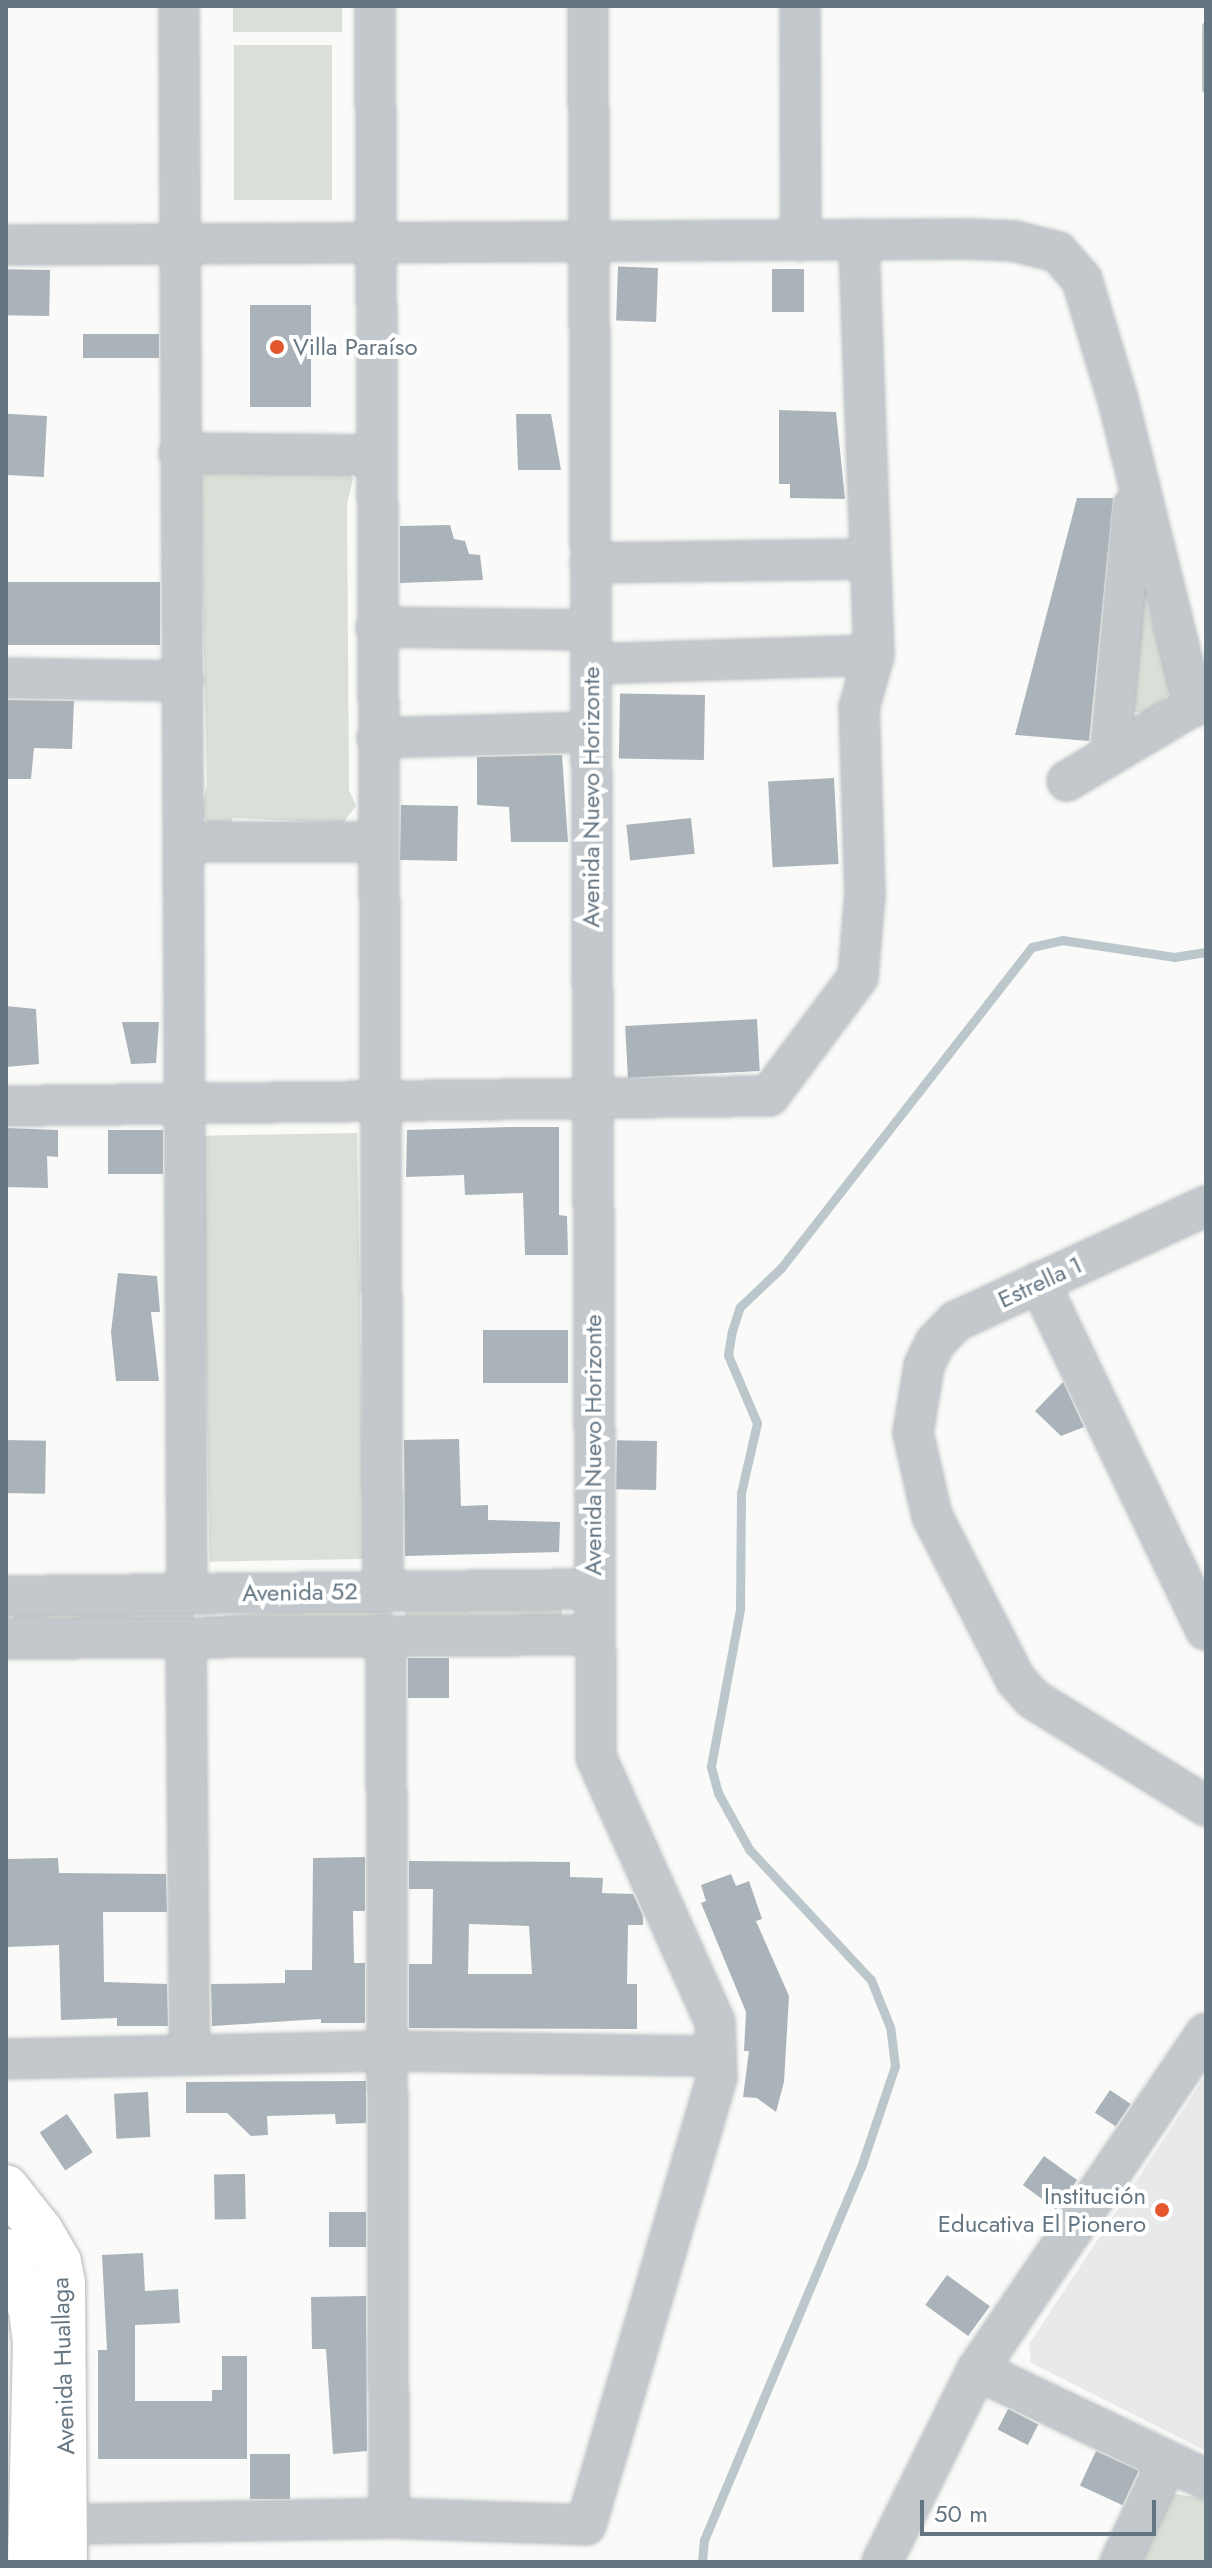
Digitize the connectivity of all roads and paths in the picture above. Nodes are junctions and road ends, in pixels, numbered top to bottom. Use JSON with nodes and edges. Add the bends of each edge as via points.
{"nodes":[{"id":1,"x":179,"y":6,"type":"edge"},
{"id":2,"x":375,"y":6,"type":"edge"},
{"id":3,"x":588,"y":6,"type":"edge"},
{"id":4,"x":800,"y":6,"type":"edge"},
{"id":5,"x":859,"y":239,"type":"junction"},
{"id":6,"x":801,"y":241,"type":"junction"},
{"id":7,"x":588,"y":244,"type":"junction"},
{"id":8,"x":6,"y":245,"type":"edge"},
{"id":9,"x":375,"y":245,"type":"junction"},
{"id":10,"x":180,"y":246,"type":"junction"},
{"id":11,"x":179,"y":453,"type":"junction"},
{"id":12,"x":374,"y":455,"type":"junction"},
{"id":13,"x":1136,"y":476,"type":"junction"},
{"id":14,"x":868,"y":559,"type":"junction"},
{"id":15,"x":590,"y":563,"type":"junction"},
{"id":16,"x":376,"y":627,"type":"junction"},
{"id":17,"x":591,"y":647,"type":"junction"},
{"id":18,"x":874,"y":655,"type":"junction"},
{"id":19,"x":6,"y":678,"type":"edge"},
{"id":20,"x":184,"y":681,"type":"junction"},
{"id":21,"x":1200,"y":702,"type":"edge"},
{"id":22,"x":591,"y":732,"type":"junction"},
{"id":23,"x":377,"y":738,"type":"junction"},
{"id":24,"x":1110,"y":755,"type":"junction"},
{"id":25,"x":1067,"y":781,"type":"dead end"},
{"id":26,"x":185,"y":842,"type":"junction"},
{"id":27,"x":378,"y":842,"type":"junction"},
{"id":28,"x":590,"y":1097,"type":"junction"},
{"id":29,"x":381,"y":1102,"type":"junction"},
{"id":30,"x":183,"y":1105,"type":"junction"},
{"id":31,"x":6,"y":1106,"type":"edge"},
{"id":32,"x":1206,"y":1206,"type":"edge"},
{"id":33,"x":1039,"y":1282,"type":"junction"},
{"id":34,"x":594,"y":1589,"type":"junction"},
{"id":35,"x":383,"y":1590,"type":"junction"},
{"id":36,"x":187,"y":1593,"type":"junction"},
{"id":37,"x":6,"y":1596,"type":"edge"},
{"id":38,"x":1206,"y":1630,"type":"edge"},
{"id":39,"x":386,"y":1635,"type":"junction"},
{"id":40,"x":595,"y":1635,"type":"junction"},
{"id":41,"x":186,"y":1638,"type":"junction"},
{"id":42,"x":6,"y":1639,"type":"edge"},
{"id":43,"x":1205,"y":1804,"type":"edge"},
{"id":44,"x":1206,"y":2033,"type":"edge"},
{"id":45,"x":388,"y":2051,"type":"junction"},
{"id":46,"x":190,"y":2055,"type":"junction"},
{"id":47,"x":716,"y":2056,"type":"junction"},
{"id":48,"x":6,"y":2059,"type":"edge"},
{"id":49,"x":6,"y":2187,"type":"edge"},
{"id":50,"x":6,"y":2251,"type":"edge"},
{"id":51,"x":977,"y":2370,"type":"junction"},
{"id":52,"x":1167,"y":2462,"type":"junction"},
{"id":53,"x":1206,"y":2479,"type":"edge"},
{"id":54,"x":389,"y":2518,"type":"junction"},
{"id":55,"x":47,"y":2543,"type":"edge"},
{"id":56,"x":882,"y":2562,"type":"edge"},
{"id":57,"x":1120,"y":2562,"type":"edge"}],
"edges":[{"from":1,"to":10,"type":"street"},
{"from":2,"to":9,"type":"street"},
{"from":3,"to":7,"type":"street","name":"Avenida Nuevo Horizonte"},
{"from":4,"to":6,"type":"street"},
{"from":5,"to":6,"type":"street"},
{"from":5,"to":13,"type":"street","via":[[1014,241],[1058,252],[1069,261],[1082,280]]},
{"from":5,"to":14,"type":"street"},
{"from":6,"to":7,"type":"street"},
{"from":7,"to":9,"type":"street"},
{"from":7,"to":15,"type":"street","name":"Avenida Nuevo Horizonte"},
{"from":8,"to":10,"type":"street"},
{"from":9,"to":10,"type":"street"},
{"from":9,"to":12,"type":"street"},
{"from":10,"to":11,"type":"street"},
{"from":11,"to":12,"type":"street"},
{"from":11,"to":20,"type":"street"},
{"from":12,"to":16,"type":"street"},
{"from":13,"to":21,"type":"street"},
{"from":13,"to":24,"type":"street"},
{"from":14,"to":15,"type":"street"},
{"from":14,"to":18,"type":"street"},
{"from":15,"to":17,"type":"street","name":"Avenida Nuevo Horizonte"},
{"from":16,"to":17,"type":"street"},
{"from":16,"to":23,"type":"street"},
{"from":17,"to":18,"type":"street"},
{"from":17,"to":22,"type":"street","name":"Avenida Nuevo Horizonte"},
{"from":18,"to":28,"type":"street","via":[[859,708],[865,894],[858,977],[769,1096]]},
{"from":19,"to":20,"type":"street"},
{"from":20,"to":26,"type":"street"},
{"from":21,"to":24,"type":"street"},
{"from":22,"to":23,"type":"street"},
{"from":22,"to":28,"type":"street","name":"Avenida Nuevo Horizonte"},
{"from":23,"to":27,"type":"street"},
{"from":24,"to":25,"type":"street"},
{"from":26,"to":27,"type":"street"},
{"from":26,"to":30,"type":"street"},
{"from":27,"to":29,"type":"street"},
{"from":28,"to":29,"type":"street"},
{"from":28,"to":34,"type":"street","name":"Avenida Nuevo Horizonte"},
{"from":29,"to":30,"type":"street"},
{"from":29,"to":35,"type":"street"},
{"from":30,"to":31,"type":"street"},
{"from":30,"to":36,"type":"street"},
{"from":32,"to":33,"type":"street","name":"Estrella 1"},
{"from":33,"to":38,"type":"street"},
{"from":33,"to":43,"type":"street","name":"Estrella 1","via":[[956,1321],[942,1333],[924,1366],[916,1398],[915,1453],[932,1516],[1016,1680],[1033,1699]]},
{"from":34,"to":35,"type":"street","name":"Avenida 52"},
{"from":34,"to":40,"type":"street","name":"Avenida Nuevo Horizonte"},
{"from":35,"to":36,"type":"street","name":"Avenida 52"},
{"from":36,"to":37,"type":"street","name":"Avenida 52"},
{"from":39,"to":40,"type":"street"},
{"from":39,"to":41,"type":"street"},
{"from":39,"to":45,"type":"street"},
{"from":40,"to":47,"type":"street","name":"Avenida Nuevo Horizonte","via":[[596,1757],[715,2022]]},
{"from":41,"to":42,"type":"street"},
{"from":41,"to":46,"type":"street"},
{"from":44,"to":51,"type":"street"},
{"from":45,"to":46,"type":"street"},
{"from":45,"to":47,"type":"street"},
{"from":45,"to":54,"type":"street"},
{"from":46,"to":48,"type":"street"},
{"from":47,"to":54,"type":"street","name":"Avenida Nuevo Horizonte","via":[[717,2077],[586,2525]]},
{"from":49,"to":55,"type":"main road","name":"Avenida Huallaga","via":[[41,2231],[59,2262],[63,2283]]},
{"from":50,"to":55,"type":"main road","name":"Avenida Huallaga","via":[[31,2310]]},
{"from":51,"to":52,"type":"street"},
{"from":51,"to":56,"type":"street"},
{"from":52,"to":53,"type":"street"},
{"from":52,"to":57,"type":"street"},
{"from":54,"to":55,"type":"street"}]}
